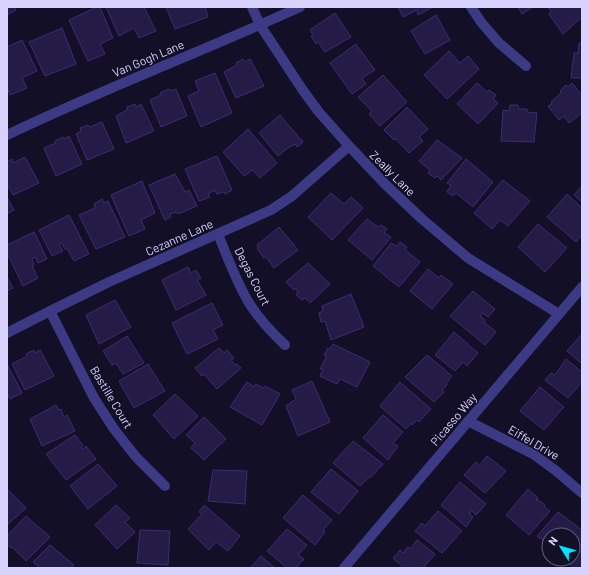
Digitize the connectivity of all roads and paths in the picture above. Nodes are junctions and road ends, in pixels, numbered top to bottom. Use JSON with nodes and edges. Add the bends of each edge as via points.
{"nodes":[{"id":1,"x":252,"y":7,"type":"edge"},
{"id":2,"x":300,"y":7,"type":"edge"},
{"id":3,"x":472,"y":7,"type":"edge"},
{"id":4,"x":260,"y":25,"type":"junction"},
{"id":5,"x":526,"y":66,"type":"dead end"},
{"id":6,"x":7,"y":135,"type":"edge"},
{"id":7,"x":349,"y":146,"type":"junction"},
{"id":8,"x":218,"y":234,"type":"junction"},
{"id":9,"x":582,"y":287,"type":"edge"},
{"id":10,"x":50,"y":311,"type":"junction"},
{"id":11,"x":558,"y":314,"type":"junction"},
{"id":12,"x":7,"y":333,"type":"edge"},
{"id":13,"x":285,"y":345,"type":"dead end"},
{"id":14,"x":468,"y":421,"type":"junction"},
{"id":15,"x":165,"y":486,"type":"dead end"},
{"id":16,"x":582,"y":493,"type":"edge"},
{"id":17,"x":344,"y":568,"type":"edge"}],
"edges":[{"from":1,"to":4,"type":"street","name":"Zeally Lane"},
{"from":2,"to":4,"type":"street","name":"Van Gogh Lane"},
{"from":3,"to":5,"type":"street","via":[[499,43]]},
{"from":4,"to":6,"type":"street","name":"Van Gogh Lane","via":[[50,114]]},
{"from":4,"to":7,"type":"street","name":"Zeally Lane","via":[[318,111]]},
{"from":7,"to":8,"type":"street","name":"Cezanne Lane","via":[[292,196],[271,210]]},
{"from":7,"to":11,"type":"street","name":"Zeally Lane","via":[[422,219],[468,258]]},
{"from":8,"to":10,"type":"street","name":"Cezanne Lane"},
{"from":8,"to":13,"type":"street","name":"Degas Court","via":[[244,294],[273,334]]},
{"from":9,"to":11,"type":"street","name":"Picasso Way"},
{"from":10,"to":12,"type":"street","name":"Cezanne Lane"},
{"from":10,"to":15,"type":"street","name":"Bastille Court","via":[[94,398],[114,429],[136,457]]},
{"from":11,"to":14,"type":"street","name":"Picasso Way"},
{"from":14,"to":16,"type":"street","name":"Eiffel Drive","via":[[533,454]]},
{"from":14,"to":17,"type":"street","name":"Picasso Way"}]}
